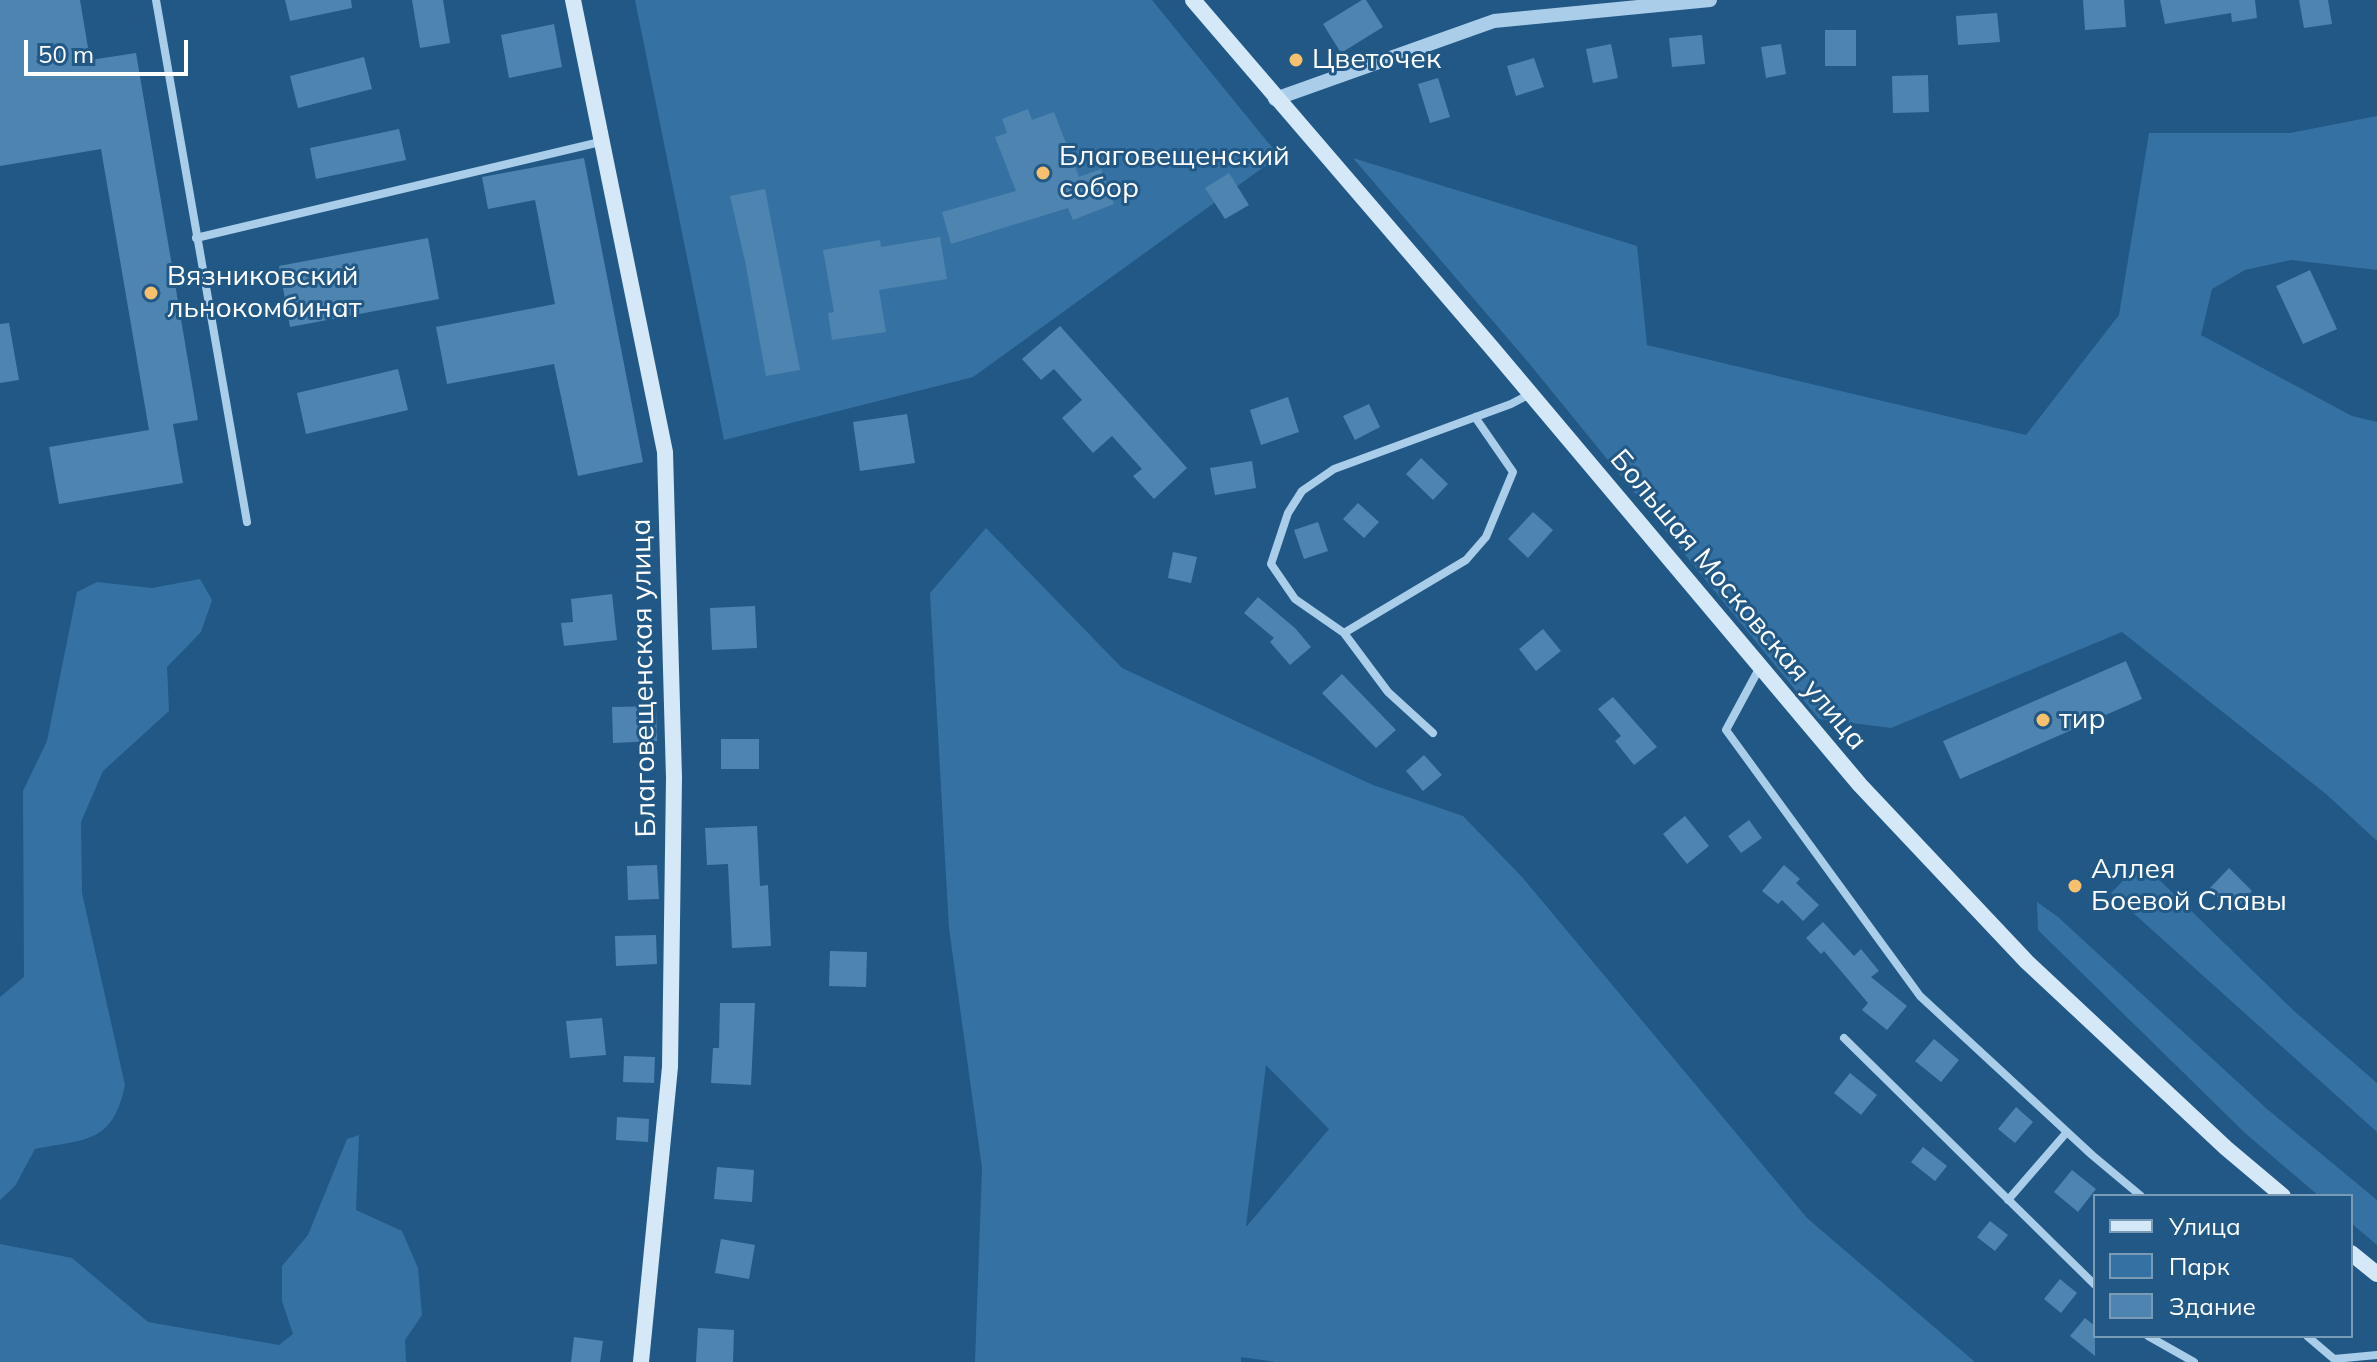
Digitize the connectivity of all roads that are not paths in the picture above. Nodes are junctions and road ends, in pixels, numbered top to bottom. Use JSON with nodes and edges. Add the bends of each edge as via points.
{"nodes":[{"id":1,"x":156,"y":0,"type":"edge"},
{"id":2,"x":573,"y":0,"type":"edge"},
{"id":3,"x":1193,"y":0,"type":"edge"},
{"id":4,"x":1710,"y":0,"type":"edge"},
{"id":5,"x":1275,"y":99,"type":"junction"},
{"id":6,"x":600,"y":142,"type":"junction"},
{"id":7,"x":196,"y":238,"type":"junction"},
{"id":8,"x":1531,"y":394,"type":"junction"},
{"id":9,"x":1475,"y":417,"type":"junction"},
{"id":10,"x":247,"y":522,"type":"dead end"},
{"id":11,"x":1344,"y":633,"type":"junction"},
{"id":12,"x":1760,"y":667,"type":"junction"},
{"id":13,"x":1433,"y":733,"type":"dead end"},
{"id":14,"x":1844,"y":1038,"type":"dead end"},
{"id":15,"x":2067,"y":1132,"type":"junction"},
{"id":16,"x":2139,"y":1194,"type":"edge"},
{"id":17,"x":2281,"y":1194,"type":"edge"},
{"id":18,"x":2008,"y":1200,"type":"junction"},
{"id":19,"x":2353,"y":1255,"type":"edge"},
{"id":20,"x":2377,"y":1274,"type":"edge"},
{"id":21,"x":2093,"y":1283,"type":"edge"},
{"id":22,"x":2152,"y":1338,"type":"edge"},
{"id":23,"x":2309,"y":1338,"type":"edge"},
{"id":24,"x":2377,"y":1355,"type":"edge"},
{"id":25,"x":2332,"y":1361,"type":"edge"},
{"id":26,"x":641,"y":1362,"type":"edge"},
{"id":27,"x":2194,"y":1362,"type":"edge"}],
"edges":[{"from":1,"to":7,"type":"street"},
{"from":2,"to":6,"type":"main road","name":"Благовещенская улица"},
{"from":3,"to":5,"type":"main road","name":"Большая Московская улица"},
{"from":4,"to":5,"type":"street","via":[[1494,21]]},
{"from":5,"to":8,"type":"main road","name":"Большая Московская улица"},
{"from":6,"to":7,"type":"street"},
{"from":6,"to":26,"type":"main road","name":"Благовещенская улица","via":[[665,452],[674,778],[670,1067]]},
{"from":7,"to":10,"type":"street"},
{"from":8,"to":9,"type":"street"},
{"from":8,"to":12,"type":"main road","name":"Большая Московская улица"},
{"from":9,"to":11,"type":"street","via":[[1513,472],[1486,537],[1466,560]]},
{"from":9,"to":11,"type":"street","via":[[1334,469],[1302,491],[1288,513],[1271,564],[1295,599]]},
{"from":11,"to":13,"type":"street","via":[[1388,692]]},
{"from":12,"to":15,"type":"street","via":[[1726,730],[1920,996]]},
{"from":12,"to":17,"type":"main road","name":"Большая Московская улица","via":[[1860,785],[2027,962]]},
{"from":14,"to":18,"type":"street"},
{"from":15,"to":16,"type":"street"},
{"from":15,"to":18,"type":"street"},
{"from":18,"to":21,"type":"street"},
{"from":19,"to":20,"type":"main road"},
{"from":22,"to":27,"type":"street"},
{"from":23,"to":25,"type":"street"},
{"from":24,"to":25,"type":"street"}]}
